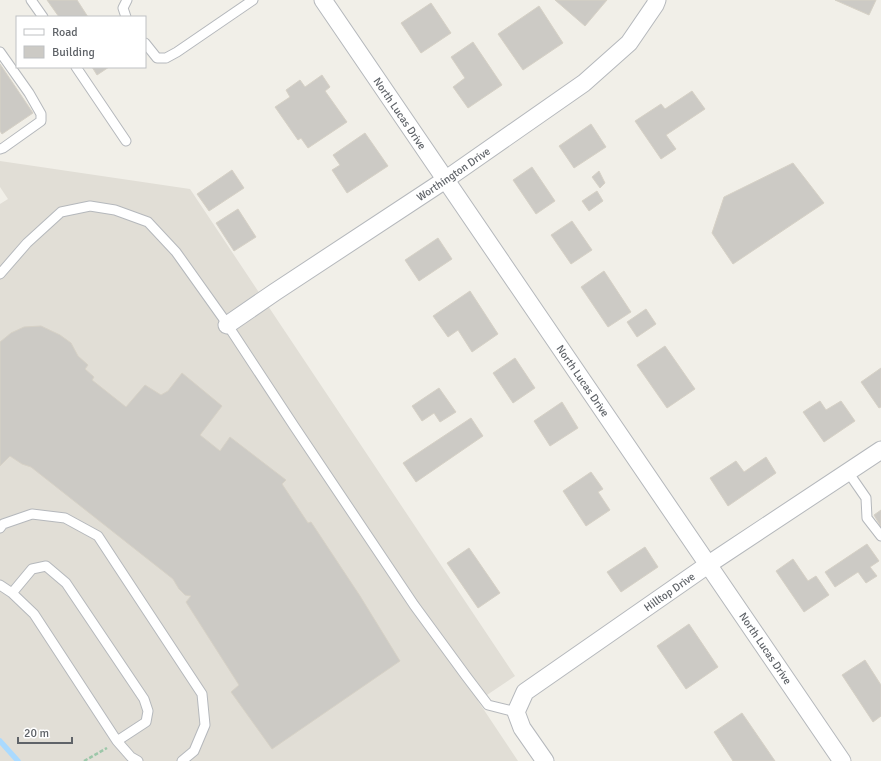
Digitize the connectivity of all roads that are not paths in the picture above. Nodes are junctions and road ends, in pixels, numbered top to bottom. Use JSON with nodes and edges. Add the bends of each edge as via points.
{"nodes":[{"id":1,"x":31,"y":0,"type":"edge"},
{"id":2,"x":127,"y":0,"type":"edge"},
{"id":3,"x":253,"y":0,"type":"edge"},
{"id":4,"x":323,"y":0,"type":"edge"},
{"id":5,"x":657,"y":0,"type":"edge"},
{"id":6,"x":42,"y":16,"type":"edge"},
{"id":7,"x":126,"y":16,"type":"edge"},
{"id":8,"x":146,"y":44,"type":"edge"},
{"id":9,"x":0,"y":52,"type":"edge"},
{"id":10,"x":77,"y":68,"type":"edge"},
{"id":11,"x":126,"y":141,"type":"dead end"},
{"id":12,"x":0,"y":149,"type":"edge"},
{"id":13,"x":445,"y":180,"type":"junction"},
{"id":14,"x":0,"y":274,"type":"edge"},
{"id":15,"x":227,"y":325,"type":"junction"},
{"id":16,"x":881,"y":450,"type":"edge"},
{"id":17,"x":848,"y":472,"type":"junction"},
{"id":18,"x":0,"y":528,"type":"edge"},
{"id":19,"x":881,"y":536,"type":"edge"},
{"id":20,"x":709,"y":564,"type":"junction"},
{"id":21,"x":0,"y":585,"type":"edge"},
{"id":22,"x":12,"y":593,"type":"junction"},
{"id":23,"x":516,"y":712,"type":"junction"},
{"id":24,"x":117,"y":741,"type":"junction"},
{"id":25,"x":138,"y":761,"type":"edge"},
{"id":26,"x":182,"y":761,"type":"edge"},
{"id":27,"x":546,"y":761,"type":"edge"},
{"id":28,"x":842,"y":761,"type":"edge"}],
"edges":[{"from":1,"to":6,"type":"lane"},
{"from":2,"to":7,"type":"lane","via":[[123,8]]},
{"from":3,"to":8,"type":"lane","via":[[166,58],[157,58]]},
{"from":4,"to":13,"type":"street","name":"North Lucas Drive"},
{"from":5,"to":13,"type":"street","name":"Worthington Drive","via":[[629,43],[587,80]]},
{"from":9,"to":12,"type":"lane","via":[[41,114],[41,121]]},
{"from":10,"to":11,"type":"lane"},
{"from":13,"to":15,"type":"street","name":"Worthington Drive"},
{"from":13,"to":20,"type":"street","name":"North Lucas Drive"},
{"from":14,"to":15,"type":"lane","via":[[27,243],[61,212],[90,206],[115,210],[148,222],[176,252]]},
{"from":15,"to":23,"type":"lane","via":[[409,598],[466,676],[488,705]]},
{"from":16,"to":17,"type":"street","name":"Hilltop Drive"},
{"from":17,"to":19,"type":"lane","via":[[866,498],[867,518]]},
{"from":17,"to":20,"type":"street","name":"Hilltop Drive"},
{"from":18,"to":26,"type":"lane","via":[[3,524],[32,514],[65,518],[98,536],[202,694],[205,725],[194,751]]},
{"from":20,"to":23,"type":"street","name":"Hilltop Drive","via":[[525,692]]},
{"from":20,"to":28,"type":"street","name":"North Lucas Drive"},
{"from":21,"to":22,"type":"lane"},
{"from":22,"to":24,"type":"lane","via":[[34,614]]},
{"from":22,"to":24,"type":"lane","via":[[32,569],[46,566],[66,583],[144,698],[148,711],[146,722]]},
{"from":23,"to":27,"type":"street","via":[[522,728]]},
{"from":24,"to":25,"type":"lane","via":[[131,758]]}]}
